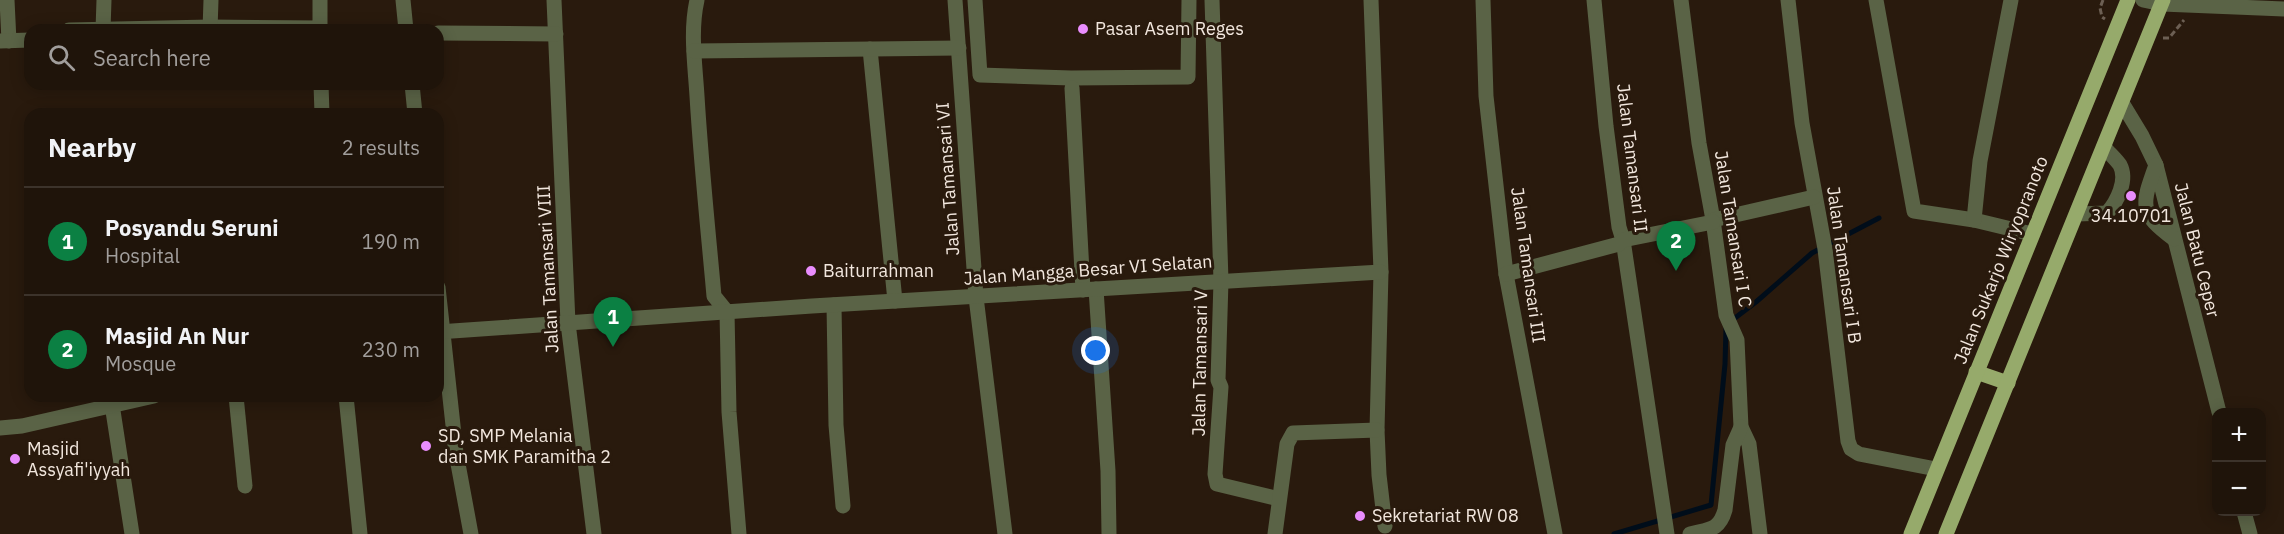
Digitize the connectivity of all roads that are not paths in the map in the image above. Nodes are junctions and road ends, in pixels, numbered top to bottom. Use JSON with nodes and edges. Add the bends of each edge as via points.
{"nodes":[{"id":1,"x":7,"y":0,"type":"edge"},
{"id":2,"x":104,"y":0,"type":"edge"},
{"id":3,"x":211,"y":0,"type":"edge"},
{"id":4,"x":320,"y":0,"type":"edge"},
{"id":5,"x":403,"y":0,"type":"edge"},
{"id":6,"x":554,"y":0,"type":"edge"},
{"id":7,"x":697,"y":0,"type":"edge"},
{"id":8,"x":955,"y":0,"type":"edge"},
{"id":9,"x":975,"y":0,"type":"edge"},
{"id":10,"x":1189,"y":0,"type":"edge"},
{"id":11,"x":1212,"y":0,"type":"edge"},
{"id":12,"x":1371,"y":0,"type":"edge"},
{"id":13,"x":1483,"y":0,"type":"edge"},
{"id":14,"x":1594,"y":0,"type":"edge"},
{"id":15,"x":1681,"y":0,"type":"edge"},
{"id":16,"x":1788,"y":0,"type":"edge"},
{"id":17,"x":1876,"y":0,"type":"edge"},
{"id":18,"x":2011,"y":0,"type":"edge"},
{"id":19,"x":2128,"y":0,"type":"edge"},
{"id":20,"x":2143,"y":0,"type":"edge"},
{"id":21,"x":2162,"y":2,"type":"edge"},
{"id":22,"x":2284,"y":9,"type":"edge"},
{"id":23,"x":103,"y":24,"type":"edge"},
{"id":24,"x":210,"y":24,"type":"edge"},
{"id":25,"x":320,"y":24,"type":"edge"},
{"id":26,"x":405,"y":24,"type":"edge"},
{"id":27,"x":444,"y":33,"type":"edge"},
{"id":28,"x":24,"y":34,"type":"edge"},
{"id":29,"x":556,"y":34,"type":"junction"},
{"id":30,"x":6,"y":38,"type":"edge"},
{"id":31,"x":24,"y":40,"type":"edge"},
{"id":32,"x":959,"y":48,"type":"junction"},
{"id":33,"x":870,"y":49,"type":"junction"},
{"id":34,"x":694,"y":51,"type":"junction"},
{"id":35,"x":1072,"y":88,"type":"dead end"},
{"id":36,"x":321,"y":90,"type":"edge"},
{"id":37,"x":413,"y":90,"type":"edge"},
{"id":38,"x":2122,"y":103,"type":"junction"},
{"id":39,"x":322,"y":108,"type":"edge"},
{"id":40,"x":414,"y":108,"type":"edge"},
{"id":41,"x":2104,"y":147,"type":"junction"},
{"id":42,"x":1814,"y":197,"type":"junction"},
{"id":43,"x":2077,"y":214,"type":"junction"},
{"id":44,"x":1974,"y":220,"type":"junction"},
{"id":45,"x":1713,"y":221,"type":"junction"},
{"id":46,"x":2032,"y":234,"type":"junction"},
{"id":47,"x":1623,"y":240,"type":"junction"},
{"id":48,"x":1381,"y":272,"type":"junction"},
{"id":49,"x":1506,"y":274,"type":"junction"},
{"id":50,"x":1221,"y":281,"type":"junction"},
{"id":51,"x":1090,"y":290,"type":"junction"},
{"id":52,"x":976,"y":297,"type":"junction"},
{"id":53,"x":895,"y":301,"type":"junction"},
{"id":54,"x":834,"y":305,"type":"junction"},
{"id":55,"x":727,"y":312,"type":"junction"},
{"id":56,"x":568,"y":323,"type":"junction"},
{"id":57,"x":444,"y":332,"type":"edge"},
{"id":58,"x":444,"y":356,"type":"edge"},
{"id":59,"x":1977,"y":372,"type":"junction"},
{"id":60,"x":2008,"y":383,"type":"junction"},
{"id":61,"x":105,"y":402,"type":"edge"},
{"id":62,"x":112,"y":402,"type":"edge"},
{"id":63,"x":237,"y":402,"type":"edge"},
{"id":64,"x":347,"y":402,"type":"edge"},
{"id":65,"x":2218,"y":408,"type":"edge"},
{"id":66,"x":1741,"y":427,"type":"junction"},
{"id":67,"x":0,"y":428,"type":"edge"},
{"id":68,"x":1377,"y":430,"type":"junction"},
{"id":69,"x":1936,"y":469,"type":"junction"},
{"id":70,"x":245,"y":486,"type":"dead end"},
{"id":71,"x":1279,"y":499,"type":"junction"},
{"id":72,"x":843,"y":506,"type":"dead end"},
{"id":73,"x":2245,"y":516,"type":"edge"},
{"id":74,"x":1666,"y":525,"type":"edge"},
{"id":75,"x":1385,"y":526,"type":"dead end"},
{"id":76,"x":132,"y":534,"type":"edge"},
{"id":77,"x":360,"y":534,"type":"edge"},
{"id":78,"x":471,"y":534,"type":"edge"},
{"id":79,"x":594,"y":534,"type":"edge"},
{"id":80,"x":739,"y":534,"type":"edge"},
{"id":81,"x":1005,"y":534,"type":"edge"},
{"id":82,"x":1109,"y":534,"type":"edge"},
{"id":83,"x":1275,"y":534,"type":"edge"},
{"id":84,"x":1555,"y":534,"type":"edge"},
{"id":85,"x":1689,"y":534,"type":"edge"},
{"id":86,"x":1760,"y":534,"type":"edge"},
{"id":87,"x":1911,"y":534,"type":"edge"},
{"id":88,"x":1946,"y":534,"type":"edge"},
{"id":89,"x":2250,"y":534,"type":"edge"}],
"edges":[{"from":1,"to":30,"type":"street"},
{"from":2,"to":23,"type":"street"},
{"from":3,"to":24,"type":"street"},
{"from":4,"to":25,"type":"street"},
{"from":5,"to":26,"type":"street"},
{"from":6,"to":29,"type":"street","name":"Jalan Tamansari VIII"},
{"from":7,"to":34,"type":"street"},
{"from":8,"to":32,"type":"street","name":"Jalan Tamansari VI"},
{"from":9,"to":10,"type":"street","via":[[980,75],[1083,78],[1188,77]]},
{"from":11,"to":50,"type":"street","name":"Jalan Tamansari V"},
{"from":12,"to":48,"type":"street"},
{"from":13,"to":49,"type":"street","name":"Jalan Tamansari III","via":[[1486,96]]},
{"from":14,"to":47,"type":"street","name":"Jalan Tamansari II","via":[[1606,126]]},
{"from":15,"to":45,"type":"street","name":"Jalan Tamansari I C"},
{"from":16,"to":42,"type":"street","name":"Jalan Tamansari I B"},
{"from":17,"to":44,"type":"street","via":[[1914,211]]},
{"from":18,"to":44,"type":"street","via":[[1980,161]]},
{"from":19,"to":46,"type":"main road","name":"Jalan Sukarjo Wiryopranoto"},
{"from":20,"to":21,"type":"street"},
{"from":21,"to":22,"type":"street"},
{"from":21,"to":38,"type":"main road"},
{"from":27,"to":29,"type":"street"},
{"from":28,"to":30,"type":"street"},
{"from":29,"to":56,"type":"street","name":"Jalan Tamansari VIII"},
{"from":30,"to":31,"type":"street"},
{"from":32,"to":33,"type":"street"},
{"from":32,"to":52,"type":"street","name":"Jalan Tamansari VI"},
{"from":33,"to":34,"type":"street"},
{"from":33,"to":53,"type":"street"},
{"from":34,"to":55,"type":"street","via":[[714,296]]},
{"from":35,"to":51,"type":"street"},
{"from":36,"to":39,"type":"street"},
{"from":37,"to":40,"type":"street"},
{"from":38,"to":41,"type":"main road"},
{"from":38,"to":65,"type":"street","name":"Jalan Batu Ceper","via":[[2156,165]]},
{"from":41,"to":43,"type":"main road"},
{"from":41,"to":43,"type":"street","via":[[2121,166],[2123,180],[2115,204],[2107,213]]},
{"from":42,"to":45,"type":"street"},
{"from":42,"to":69,"type":"street","name":"Jalan Tamansari I B","via":[[1825,249],[1851,449],[1859,454]]},
{"from":43,"to":60,"type":"main road"},
{"from":44,"to":46,"type":"street"},
{"from":45,"to":47,"type":"street"},
{"from":45,"to":66,"type":"street","name":"Jalan Tamansari I C","via":[[1726,315],[1737,340]]},
{"from":46,"to":59,"type":"main road","name":"Jalan Sukarjo Wiryopranoto"},
{"from":47,"to":49,"type":"street"},
{"from":47,"to":74,"type":"street","name":"Jalan Tamansari II"},
{"from":48,"to":50,"type":"street","name":"Jalan Mangga Besar VI Selatan"},
{"from":48,"to":68,"type":"street"},
{"from":49,"to":84,"type":"street","name":"Jalan Tamansari III"},
{"from":50,"to":51,"type":"street","name":"Jalan Mangga Besar VI Selatan"},
{"from":50,"to":71,"type":"street","name":"Jalan Tamansari V","via":[[1217,484]]},
{"from":51,"to":52,"type":"street","name":"Jalan Mangga Besar VI Selatan"},
{"from":51,"to":82,"type":"street","via":[[1108,471]]},
{"from":52,"to":53,"type":"street","name":"Jalan Mangga Besar VI Selatan"},
{"from":52,"to":81,"type":"street","name":"Jalan Tamansari VI"},
{"from":53,"to":54,"type":"street","name":"Jalan Mangga Besar VI Selatan"},
{"from":54,"to":55,"type":"street","name":"Jalan Mangga Besar VI Selatan"},
{"from":54,"to":72,"type":"street","via":[[836,424]]},
{"from":55,"to":56,"type":"street","name":"Jalan Mangga Besar VI Selatan"},
{"from":55,"to":80,"type":"street","via":[[729,412]]},
{"from":56,"to":57,"type":"street","name":"Jalan Mangga Besar VI Selatan"},
{"from":56,"to":79,"type":"street","name":"Jalan Tamansari VIII"},
{"from":58,"to":78,"type":"street"},
{"from":59,"to":60,"type":"main road"},
{"from":59,"to":69,"type":"main road","name":"Jalan Sukarjo Wiryopranoto"},
{"from":60,"to":88,"type":"main road"},
{"from":61,"to":67,"type":"street","via":[[22,426]]},
{"from":62,"to":76,"type":"street"},
{"from":63,"to":70,"type":"street"},
{"from":64,"to":77,"type":"street"},
{"from":66,"to":85,"type":"street","via":[[1733,446],[1722,520],[1716,527]]},
{"from":66,"to":86,"type":"street","name":"Jalan Tamansari I C","via":[[1749,444]]},
{"from":68,"to":71,"type":"street","via":[[1293,433],[1287,444]]},
{"from":68,"to":75,"type":"street"},
{"from":69,"to":87,"type":"main road","name":"Jalan Sukarjo Wiryopranoto"},
{"from":71,"to":83,"type":"street"},
{"from":73,"to":89,"type":"street"}]}
